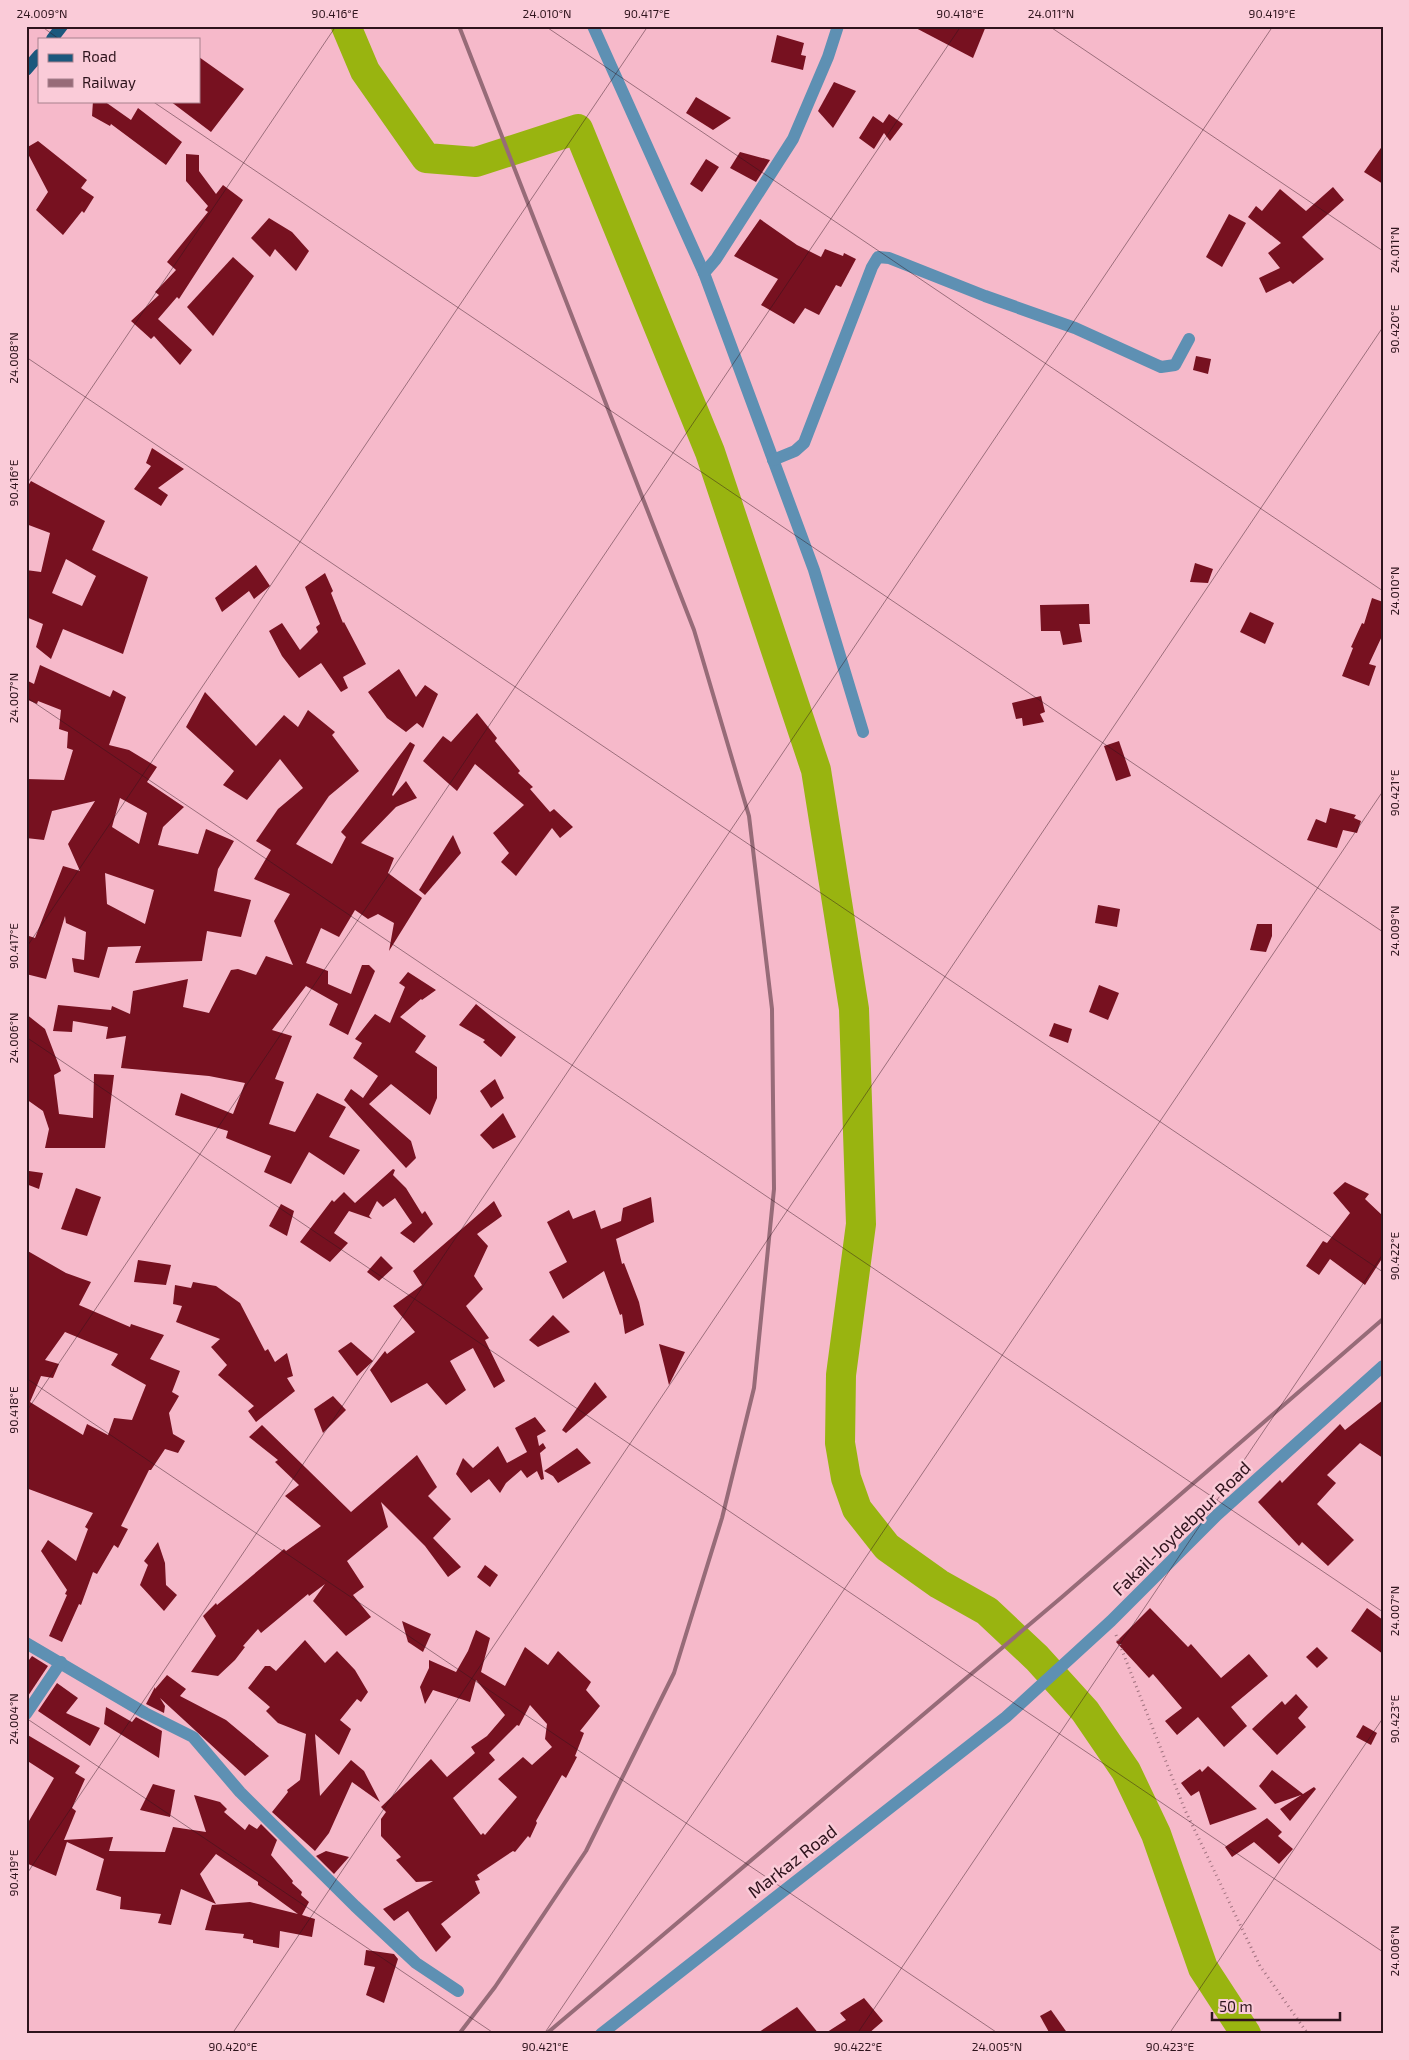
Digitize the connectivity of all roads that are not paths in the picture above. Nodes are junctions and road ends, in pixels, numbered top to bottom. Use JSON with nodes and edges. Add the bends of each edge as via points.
{"nodes":[{"id":1,"x":62,"y":26,"type":"edge"},
{"id":2,"x":593,"y":26,"type":"edge"},
{"id":3,"x":838,"y":26,"type":"edge"},
{"id":4,"x":53,"y":38,"type":"edge"},
{"id":5,"x":38,"y":56,"type":"edge"},
{"id":6,"x":26,"y":70,"type":"edge"},
{"id":7,"x":704,"y":273,"type":"junction"},
{"id":8,"x":1189,"y":339,"type":"dead end"},
{"id":9,"x":774,"y":460,"type":"junction"},
{"id":10,"x":863,"y":732,"type":"dead end"},
{"id":11,"x":1383,"y":1366,"type":"edge"},
{"id":12,"x":26,"y":1643,"type":"edge"},
{"id":13,"x":61,"y":1662,"type":"junction"},
{"id":14,"x":26,"y":1714,"type":"edge"},
{"id":15,"x":1006,"y":1717,"type":"joint"},
{"id":16,"x":458,"y":1990,"type":"dead end"},
{"id":17,"x":601,"y":2034,"type":"edge"}],
"edges":[{"from":1,"to":4,"type":"main road"},
{"from":2,"to":7,"type":"street"},
{"from":3,"to":7,"type":"street","via":[[792,140],[716,260]]},
{"from":5,"to":6,"type":"main road"},
{"from":7,"to":9,"type":"street"},
{"from":8,"to":9,"type":"street","via":[[1174,364],[1161,367],[1075,328],[889,258],[878,257],[804,443],[795,451]]},
{"from":9,"to":10,"type":"street","via":[[814,570]]},
{"from":11,"to":15,"type":"street","name":"Fakail-Joydebpur Road","via":[[1217,1515],[1110,1621]]},
{"from":12,"to":13,"type":"street"},
{"from":13,"to":14,"type":"street"},
{"from":13,"to":16,"type":"street","via":[[193,1737],[240,1792],[355,1906],[416,1963]]},
{"from":15,"to":17,"type":"street","name":"Markaz Road"}]}
